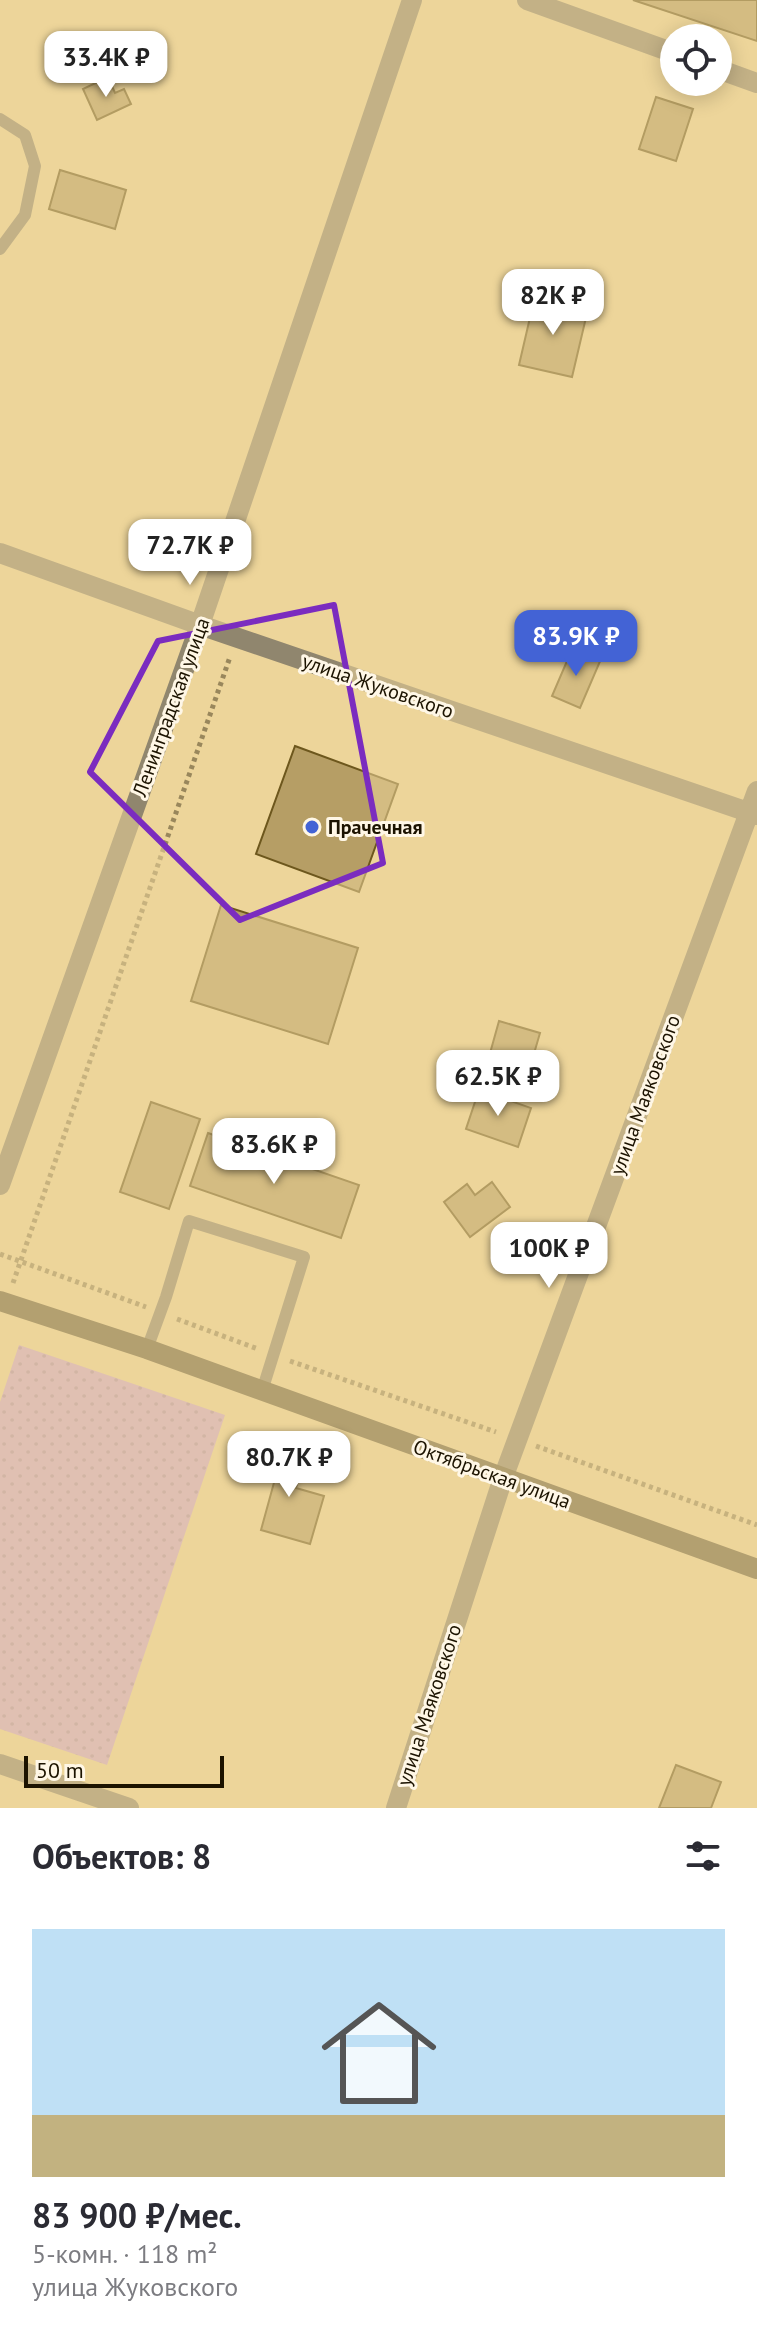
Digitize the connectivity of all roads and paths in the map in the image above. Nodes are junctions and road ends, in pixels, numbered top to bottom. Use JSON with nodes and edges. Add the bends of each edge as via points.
{"nodes":[{"id":1,"x":412,"y":0,"type":"edge"},
{"id":2,"x":527,"y":0,"type":"edge"},
{"id":3,"x":660,"y":48,"type":"edge"},
{"id":4,"x":732,"y":74,"type":"edge"},
{"id":5,"x":757,"y":83,"type":"edge"},
{"id":6,"x":0,"y":119,"type":"edge"},
{"id":7,"x":0,"y":249,"type":"edge"},
{"id":8,"x":0,"y":553,"type":"edge"},
{"id":9,"x":200,"y":625,"type":"junction"},
{"id":10,"x":237,"y":637,"type":"junction"},
{"id":11,"x":757,"y":791,"type":"edge"},
{"id":12,"x":753,"y":813,"type":"edge"},
{"id":13,"x":0,"y":1185,"type":"edge"},
{"id":14,"x":0,"y":1254,"type":"edge"},
{"id":15,"x":20,"y":1261,"type":"junction"},
{"id":16,"x":3,"y":1302,"type":"edge"},
{"id":17,"x":160,"y":1313,"type":"junction"},
{"id":18,"x":147,"y":1349,"type":"junction"},
{"id":19,"x":273,"y":1355,"type":"junction"},
{"id":20,"x":262,"y":1391,"type":"junction"},
{"id":21,"x":517,"y":1439,"type":"junction"},
{"id":22,"x":503,"y":1478,"type":"junction"},
{"id":23,"x":757,"y":1525,"type":"edge"},
{"id":24,"x":757,"y":1569,"type":"edge"},
{"id":25,"x":0,"y":1764,"type":"edge"},
{"id":26,"x":129,"y":1808,"type":"edge"},
{"id":27,"x":396,"y":1808,"type":"edge"}],
"edges":[{"from":1,"to":9,"type":"street","name":"Ленинградская улица"},
{"from":2,"to":3,"type":"street"},
{"from":4,"to":5,"type":"street"},
{"from":6,"to":7,"type":"lane","via":[[25,135],[35,166],[25,215]]},
{"from":8,"to":9,"type":"street","name":"улица Жуковского"},
{"from":9,"to":10,"type":"street","name":"улица Жуковского"},
{"from":9,"to":13,"type":"street","name":"Ленинградская улица"},
{"from":10,"to":12,"type":"street","name":"улица Жуковского"},
{"from":10,"to":15,"type":"path"},
{"from":11,"to":12,"type":"street","name":"улица Маяковского"},
{"from":12,"to":21,"type":"street","name":"улица Маяковского"},
{"from":14,"to":15,"type":"path"},
{"from":15,"to":16,"type":"path"},
{"from":15,"to":17,"type":"path"},
{"from":16,"to":18,"type":"street","name":"Октябрьская улица"},
{"from":17,"to":18,"type":"lane"},
{"from":17,"to":19,"type":"path"},
{"from":17,"to":19,"type":"lane","via":[[189,1221],[304,1257]]},
{"from":18,"to":20,"type":"street","name":"Октябрьская улица"},
{"from":19,"to":20,"type":"lane"},
{"from":19,"to":21,"type":"path"},
{"from":20,"to":22,"type":"street","name":"Октябрьская улица"},
{"from":21,"to":22,"type":"street","name":"улица Маяковского"},
{"from":21,"to":23,"type":"path"},
{"from":22,"to":24,"type":"street","name":"Октябрьская улица"},
{"from":22,"to":27,"type":"street","name":"улица Маяковского"},
{"from":25,"to":26,"type":"street"}]}
